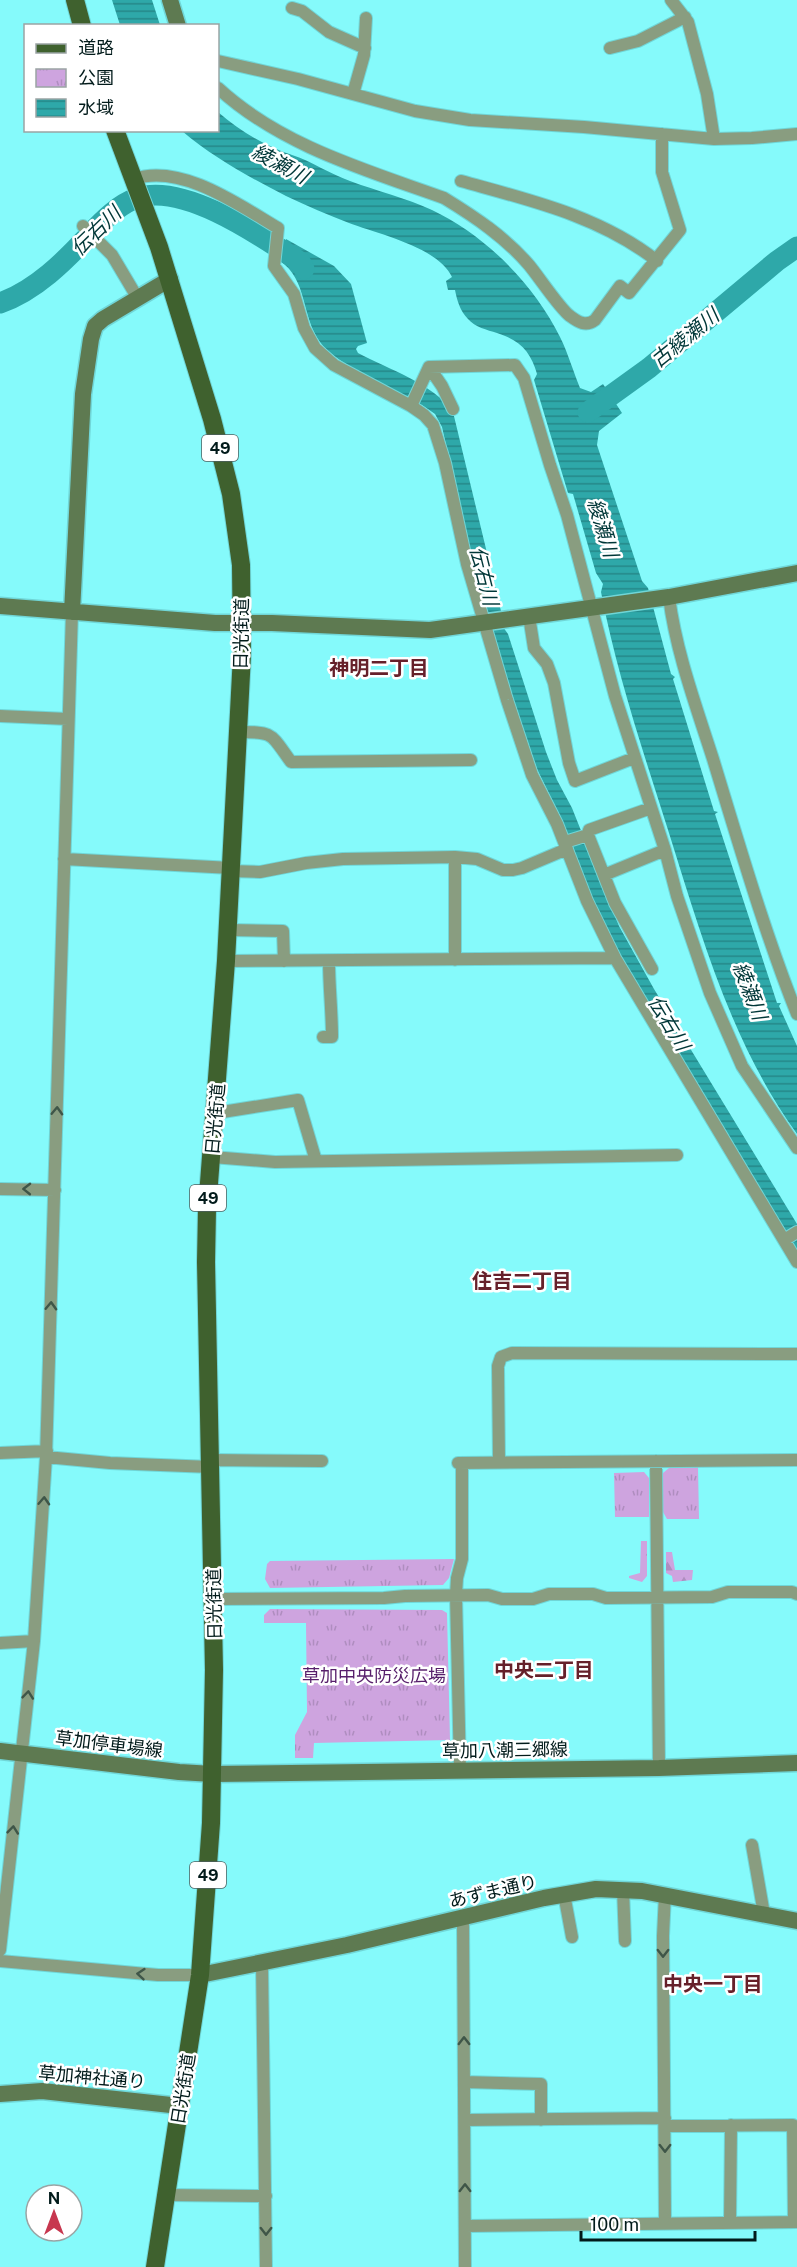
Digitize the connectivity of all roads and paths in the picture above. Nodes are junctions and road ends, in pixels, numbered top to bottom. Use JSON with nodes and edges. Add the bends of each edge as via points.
{"nodes":[{"id":1,"x":75,"y":0,"type":"edge"},
{"id":2,"x":170,"y":0,"type":"edge"},
{"id":3,"x":671,"y":0,"type":"edge"},
{"id":4,"x":292,"y":8,"type":"dead end"},
{"id":5,"x":685,"y":17,"type":"junction"},
{"id":6,"x":366,"y":18,"type":"dead end"},
{"id":7,"x":81,"y":24,"type":"edge"},
{"id":8,"x":177,"y":24,"type":"edge"},
{"id":9,"x":365,"y":48,"type":"junction"},
{"id":10,"x":610,"y":48,"type":"dead end"},
{"id":11,"x":219,"y":62,"type":"edge"},
{"id":12,"x":219,"y":89,"type":"edge"},
{"id":13,"x":353,"y":94,"type":"junction"},
{"id":14,"x":116,"y":132,"type":"edge"},
{"id":15,"x":662,"y":134,"type":"junction"},
{"id":16,"x":797,"y":134,"type":"edge"},
{"id":17,"x":714,"y":138,"type":"junction"},
{"id":18,"x":461,"y":181,"type":"dead end"},
{"id":19,"x":135,"y":183,"type":"junction"},
{"id":20,"x":83,"y":226,"type":"dead end"},
{"id":21,"x":657,"y":261,"type":"junction"},
{"id":22,"x":170,"y":279,"type":"junction"},
{"id":23,"x":136,"y":297,"type":"junction"},
{"id":24,"x":429,"y":367,"type":"junction"},
{"id":25,"x":411,"y":406,"type":"junction"},
{"id":26,"x":453,"y":409,"type":"dead end"},
{"id":27,"x":797,"y":573,"type":"edge"},
{"id":28,"x":663,"y":598,"type":"junction"},
{"id":29,"x":0,"y":606,"type":"edge"},
{"id":30,"x":595,"y":608,"type":"junction"},
{"id":31,"x":72,"y":612,"type":"junction"},
{"id":32,"x":529,"y":616,"type":"junction"},
{"id":33,"x":242,"y":623,"type":"junction"},
{"id":34,"x":485,"y":623,"type":"junction"},
{"id":35,"x":0,"y":716,"type":"edge"},
{"id":36,"x":68,"y":719,"type":"junction"},
{"id":37,"x":238,"y":732,"type":"junction"},
{"id":38,"x":634,"y":758,"type":"junction"},
{"id":39,"x":471,"y":760,"type":"dead end"},
{"id":40,"x":651,"y":808,"type":"junction"},
{"id":41,"x":586,"y":836,"type":"junction"},
{"id":42,"x":566,"y":844,"type":"junction"},
{"id":43,"x":664,"y":850,"type":"junction"},
{"id":44,"x":455,"y":857,"type":"junction"},
{"id":45,"x":64,"y":859,"type":"junction"},
{"id":46,"x":230,"y":869,"type":"junction"},
{"id":47,"x":604,"y":875,"type":"junction"},
{"id":48,"x":228,"y":930,"type":"junction"},
{"id":49,"x":615,"y":958,"type":"junction"},
{"id":50,"x":455,"y":960,"type":"junction"},
{"id":51,"x":226,"y":961,"type":"junction"},
{"id":52,"x":284,"y":961,"type":"junction"},
{"id":53,"x":329,"y":961,"type":"junction"},
{"id":54,"x":652,"y":969,"type":"dead end"},
{"id":55,"x":797,"y":1014,"type":"edge"},
{"id":56,"x":323,"y":1037,"type":"dead end"},
{"id":57,"x":216,"y":1113,"type":"junction"},
{"id":58,"x":797,"y":1148,"type":"edge"},
{"id":59,"x":677,"y":1155,"type":"dead end"},
{"id":60,"x":212,"y":1157,"type":"junction"},
{"id":61,"x":316,"y":1161,"type":"junction"},
{"id":62,"x":0,"y":1189,"type":"edge"},
{"id":63,"x":55,"y":1190,"type":"junction"},
{"id":64,"x":797,"y":1232,"type":"edge"},
{"id":65,"x":784,"y":1240,"type":"junction"},
{"id":66,"x":797,"y":1262,"type":"edge"},
{"id":67,"x":797,"y":1354,"type":"edge"},
{"id":68,"x":0,"y":1453,"type":"edge"},
{"id":69,"x":46,"y":1454,"type":"junction"},
{"id":70,"x":797,"y":1460,"type":"edge"},
{"id":71,"x":322,"y":1461,"type":"dead end"},
{"id":72,"x":656,"y":1461,"type":"junction"},
{"id":73,"x":499,"y":1462,"type":"junction"},
{"id":74,"x":211,"y":1464,"type":"junction"},
{"id":75,"x":797,"y":1594,"type":"edge"},
{"id":76,"x":456,"y":1595,"type":"junction"},
{"id":77,"x":657,"y":1597,"type":"junction"},
{"id":78,"x":214,"y":1599,"type":"junction"},
{"id":79,"x":34,"y":1641,"type":"junction"},
{"id":80,"x":0,"y":1643,"type":"edge"},
{"id":81,"x":0,"y":1751,"type":"edge"},
{"id":82,"x":22,"y":1753,"type":"junction"},
{"id":83,"x":797,"y":1763,"type":"edge"},
{"id":84,"x":659,"y":1768,"type":"junction"},
{"id":85,"x":460,"y":1770,"type":"junction"},
{"id":86,"x":213,"y":1774,"type":"junction"},
{"id":87,"x":752,"y":1845,"type":"dead end"},
{"id":88,"x":623,"y":1889,"type":"junction"},
{"id":89,"x":564,"y":1894,"type":"junction"},
{"id":90,"x":665,"y":1894,"type":"junction"},
{"id":91,"x":764,"y":1914,"type":"junction"},
{"id":92,"x":463,"y":1918,"type":"junction"},
{"id":93,"x":797,"y":1920,"type":"edge"},
{"id":94,"x":572,"y":1937,"type":"dead end"},
{"id":95,"x":625,"y":1941,"type":"dead end"},
{"id":96,"x":0,"y":1950,"type":"edge"},
{"id":97,"x":0,"y":1961,"type":"edge"},
{"id":98,"x":262,"y":1964,"type":"junction"},
{"id":99,"x":200,"y":1975,"type":"junction"},
{"id":100,"x":464,"y":2082,"type":"junction"},
{"id":101,"x":0,"y":2094,"type":"edge"},
{"id":102,"x":180,"y":2106,"type":"junction"},
{"id":103,"x":465,"y":2120,"type":"junction"},
{"id":104,"x":541,"y":2120,"type":"junction"},
{"id":105,"x":665,"y":2122,"type":"junction"},
{"id":106,"x":731,"y":2125,"type":"junction"},
{"id":107,"x":166,"y":2195,"type":"junction"},
{"id":108,"x":266,"y":2196,"type":"junction"},
{"id":109,"x":665,"y":2222,"type":"junction"},
{"id":110,"x":730,"y":2222,"type":"junction"},
{"id":111,"x":795,"y":2222,"type":"edge"},
{"id":112,"x":465,"y":2226,"type":"junction"},
{"id":113,"x":155,"y":2267,"type":"edge"},
{"id":114,"x":266,"y":2267,"type":"edge"},
{"id":115,"x":465,"y":2267,"type":"edge"}],
"edges":[{"from":1,"to":7,"type":"main road"},
{"from":2,"to":8,"type":"street"},
{"from":3,"to":5,"type":"street"},
{"from":4,"to":9,"type":"street","via":[[329,32]]},
{"from":5,"to":10,"type":"street","via":[[638,41]]},
{"from":5,"to":17,"type":"street","via":[[707,94]]},
{"from":6,"to":9,"type":"street"},
{"from":9,"to":13,"type":"street"},
{"from":11,"to":13,"type":"street"},
{"from":12,"to":21,"type":"street","via":[[257,118],[309,147],[457,206],[511,247],[568,315],[584,324],[595,320],[620,286],[629,292]]},
{"from":13,"to":15,"type":"street","via":[[415,111],[470,120]]},
{"from":14,"to":19,"type":"main road","name":"日光街道","number":"49"},
{"from":15,"to":17,"type":"street"},
{"from":15,"to":21,"type":"street","via":[[662,172],[680,230]]},
{"from":16,"to":17,"type":"street"},
{"from":18,"to":21,"type":"street","via":[[586,219],[629,240]]},
{"from":19,"to":22,"type":"main road","name":"日光街道","number":"49"},
{"from":19,"to":25,"type":"street","via":[[148,174],[201,186],[278,228],[274,266],[294,294],[304,328],[315,348],[334,365]]},
{"from":20,"to":23,"type":"street","via":[[112,255]]},
{"from":22,"to":23,"type":"street"},
{"from":22,"to":33,"type":"main road","name":"日光街道","number":"49","via":[[231,494],[241,565]]},
{"from":23,"to":31,"type":"street","via":[[95,326],[91,339],[83,394]]},
{"from":24,"to":25,"type":"street"},
{"from":24,"to":26,"type":"street"},
{"from":24,"to":30,"type":"street","via":[[515,365],[524,378]]},
{"from":25,"to":34,"type":"street","via":[[429,420],[439,440]]},
{"from":27,"to":28,"type":"street"},
{"from":28,"to":30,"type":"street"},
{"from":28,"to":55,"type":"street"},
{"from":29,"to":31,"type":"street"},
{"from":30,"to":32,"type":"street"},
{"from":30,"to":38,"type":"street","via":[[594,623]]},
{"from":31,"to":33,"type":"street"},
{"from":31,"to":36,"type":"street"},
{"from":32,"to":34,"type":"street"},
{"from":32,"to":38,"type":"street","via":[[534,648],[547,664],[554,683],[575,781]]},
{"from":33,"to":34,"type":"street","via":[[430,630]]},
{"from":33,"to":37,"type":"main road","name":"日光街道","number":"49"},
{"from":34,"to":42,"type":"street","via":[[532,775]]},
{"from":35,"to":36,"type":"street"},
{"from":36,"to":45,"type":"street"},
{"from":37,"to":39,"type":"street","via":[[263,732],[271,736],[291,762]]},
{"from":37,"to":46,"type":"main road","name":"日光街道","number":"49"},
{"from":38,"to":40,"type":"street"},
{"from":40,"to":41,"type":"street","via":[[590,830]]},
{"from":40,"to":43,"type":"street"},
{"from":41,"to":42,"type":"street"},
{"from":41,"to":47,"type":"street"},
{"from":42,"to":44,"type":"street","via":[[513,870]]},
{"from":42,"to":49,"type":"street","via":[[587,901]]},
{"from":43,"to":47,"type":"street"},
{"from":43,"to":58,"type":"street","via":[[720,1017],[742,1066]]},
{"from":44,"to":46,"type":"street","via":[[343,859],[260,872]]},
{"from":44,"to":50,"type":"street"},
{"from":45,"to":46,"type":"street"},
{"from":63,"to":45,"type":"street","one_way":true},
{"from":46,"to":48,"type":"main road","name":"日光街道","number":"49"},
{"from":47,"to":54,"type":"street"},
{"from":48,"to":51,"type":"main road","name":"日光街道","number":"49"},
{"from":48,"to":52,"type":"street","via":[[282,931]]},
{"from":49,"to":50,"type":"street"},
{"from":49,"to":65,"type":"street"},
{"from":50,"to":53,"type":"street"},
{"from":51,"to":52,"type":"street"},
{"from":51,"to":57,"type":"main road","name":"日光街道","number":"49"},
{"from":52,"to":53,"type":"street"},
{"from":53,"to":56,"type":"street","via":[[332,1037]]},
{"from":57,"to":60,"type":"main road","name":"日光街道","number":"49"},
{"from":57,"to":61,"type":"street","via":[[298,1100]]},
{"from":59,"to":61,"type":"street"},
{"from":60,"to":61,"type":"street"},
{"from":60,"to":74,"type":"main road","name":"日光街道","number":"49","via":[[206,1262]]},
{"from":63,"to":62,"type":"street","one_way":true},
{"from":69,"to":63,"type":"street","one_way":true},
{"from":64,"to":65,"type":"street"},
{"from":65,"to":66,"type":"street"},
{"from":67,"to":73,"type":"street","via":[[512,1353],[501,1358],[498,1366]]},
{"from":68,"to":69,"type":"street"},
{"from":69,"to":74,"type":"street","via":[[110,1463]]},
{"from":79,"to":69,"type":"street","one_way":true},
{"from":70,"to":72,"type":"street"},
{"from":71,"to":74,"type":"street"},
{"from":72,"to":73,"type":"street"},
{"from":72,"to":77,"type":"street"},
{"from":73,"to":76,"type":"street","via":[[460,1463],[462,1559]]},
{"from":74,"to":78,"type":"main road","name":"日光街道","number":"49"},
{"from":75,"to":77,"type":"street","via":[[728,1592]]},
{"from":76,"to":77,"type":"street","via":[[502,1599],[533,1599],[549,1594]]},
{"from":76,"to":78,"type":"street"},
{"from":76,"to":85,"type":"street"},
{"from":77,"to":84,"type":"street"},
{"from":78,"to":86,"type":"main road","name":"日光街道","number":"49"},
{"from":79,"to":80,"type":"street"},
{"from":82,"to":79,"type":"street","one_way":true},
{"from":81,"to":82,"type":"street","name":"草加停車場線"},
{"from":82,"to":86,"type":"street","name":"草加停車場線"},
{"from":96,"to":82,"type":"street","one_way":true},
{"from":83,"to":84,"type":"street","name":"草加八潮三郷線"},
{"from":84,"to":85,"type":"street","name":"草加八潮三郷線"},
{"from":85,"to":86,"type":"street","name":"草加八潮三郷線"},
{"from":86,"to":99,"type":"main road","name":"日光街道","number":"49"},
{"from":87,"to":91,"type":"street"},
{"from":88,"to":89,"type":"street","name":"あずま通り"},
{"from":88,"to":90,"type":"street","name":"あずま通り"},
{"from":88,"to":95,"type":"street"},
{"from":89,"to":92,"type":"street","name":"あずま通り"},
{"from":89,"to":94,"type":"street"},
{"from":90,"to":91,"type":"street","name":"あずま通り"},
{"from":90,"to":105,"type":"street","one_way":true},
{"from":91,"to":93,"type":"street","name":"あずま通り"},
{"from":92,"to":98,"type":"street","name":"あずま通り"},
{"from":100,"to":92,"type":"street","one_way":true},
{"from":99,"to":97,"type":"street","one_way":true},
{"from":98,"to":99,"type":"street","name":"あずま通り"},
{"from":98,"to":108,"type":"street"},
{"from":99,"to":102,"type":"main road","name":"日光街道","number":"49"},
{"from":100,"to":103,"type":"street"},
{"from":100,"to":104,"type":"street","via":[[541,2084]]},
{"from":101,"to":102,"type":"street","name":"草加神社通り","via":[[42,2091]]},
{"from":102,"to":107,"type":"main road","name":"日光街道","number":"49"},
{"from":103,"to":104,"type":"street"},
{"from":112,"to":103,"type":"street","one_way":true},
{"from":104,"to":105,"type":"street"},
{"from":105,"to":106,"type":"street"},
{"from":105,"to":109,"type":"street","one_way":true},
{"from":106,"to":110,"type":"street"},
{"from":106,"to":111,"type":"street","via":[[793,2125]]},
{"from":107,"to":108,"type":"street"},
{"from":107,"to":113,"type":"main road","name":"日光街道","number":"49"},
{"from":108,"to":114,"type":"street","one_way":true},
{"from":109,"to":110,"type":"street"},
{"from":109,"to":112,"type":"street"},
{"from":110,"to":111,"type":"street"},
{"from":112,"to":115,"type":"street"}]}
